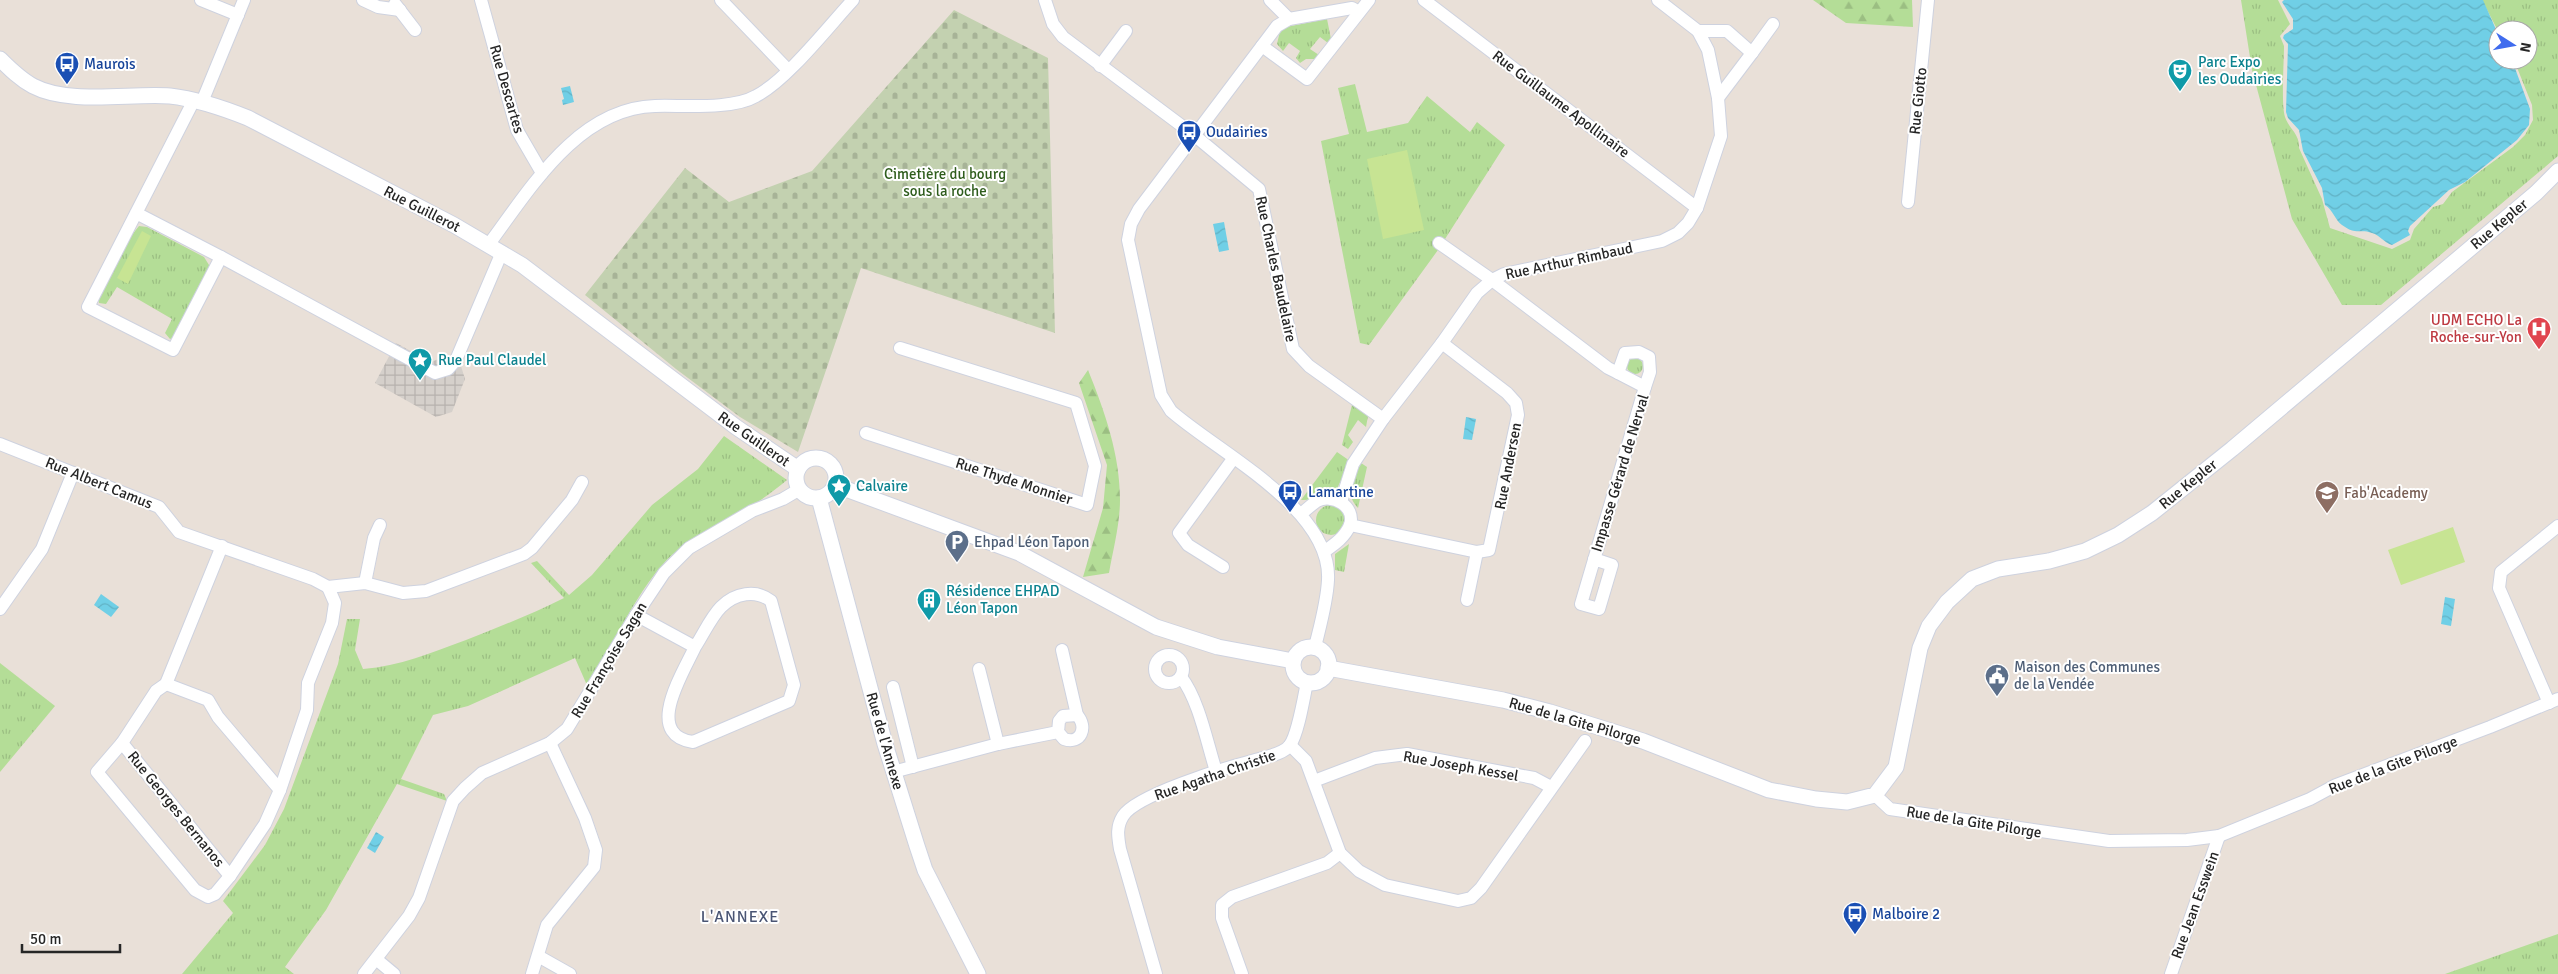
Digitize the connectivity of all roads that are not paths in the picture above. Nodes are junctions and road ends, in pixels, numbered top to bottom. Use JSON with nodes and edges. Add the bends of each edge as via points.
{"nodes":[{"id":1,"x":201,"y":0,"type":"edge"},
{"id":2,"x":244,"y":0,"type":"edge"},
{"id":3,"x":363,"y":0,"type":"edge"},
{"id":4,"x":391,"y":0,"type":"edge"},
{"id":5,"x":481,"y":0,"type":"edge"},
{"id":6,"x":720,"y":0,"type":"edge"},
{"id":7,"x":853,"y":0,"type":"edge"},
{"id":8,"x":1045,"y":0,"type":"edge"},
{"id":9,"x":1270,"y":0,"type":"edge"},
{"id":10,"x":1369,"y":0,"type":"edge"},
{"id":11,"x":1424,"y":0,"type":"edge"},
{"id":12,"x":1658,"y":0,"type":"edge"},
{"id":13,"x":1928,"y":0,"type":"edge"},
{"id":14,"x":400,"y":10,"type":"junction"},
{"id":15,"x":1359,"y":12,"type":"junction"},
{"id":16,"x":238,"y":15,"type":"junction"},
{"id":17,"x":1289,"y":19,"type":"junction"},
{"id":18,"x":1773,"y":24,"type":"dead end"},
{"id":19,"x":415,"y":30,"type":"dead end"},
{"id":20,"x":1126,"y":31,"type":"dead end"},
{"id":21,"x":1698,"y":31,"type":"junction"},
{"id":22,"x":1262,"y":46,"type":"junction"},
{"id":23,"x":1752,"y":53,"type":"junction"},
{"id":24,"x":0,"y":59,"type":"edge"},
{"id":25,"x":1100,"y":66,"type":"junction"},
{"id":26,"x":788,"y":70,"type":"junction"},
{"id":27,"x":1718,"y":98,"type":"junction"},
{"id":28,"x":198,"y":101,"type":"junction"},
{"id":29,"x":1194,"y":136,"type":"junction"},
{"id":30,"x":2558,"y":171,"type":"edge"},
{"id":31,"x":542,"y":173,"type":"junction"},
{"id":32,"x":1908,"y":202,"type":"dead end"},
{"id":33,"x":1697,"y":208,"type":"junction"},
{"id":34,"x":136,"y":213,"type":"junction"},
{"id":35,"x":1439,"y":243,"type":"dead end"},
{"id":36,"x":489,"y":244,"type":"junction"},
{"id":37,"x":502,"y":252,"type":"junction"},
{"id":38,"x":221,"y":257,"type":"junction"},
{"id":39,"x":1492,"y":280,"type":"junction"},
{"id":40,"x":1442,"y":343,"type":"junction"},
{"id":41,"x":900,"y":348,"type":"dead end"},
{"id":42,"x":1618,"y":374,"type":"junction"},
{"id":43,"x":1646,"y":387,"type":"junction"},
{"id":44,"x":1383,"y":419,"type":"junction"},
{"id":45,"x":866,"y":433,"type":"dead end"},
{"id":46,"x":0,"y":444,"type":"edge"},
{"id":47,"x":1233,"y":459,"type":"junction"},
{"id":48,"x":798,"y":469,"type":"junction"},
{"id":49,"x":73,"y":473,"type":"junction"},
{"id":50,"x":582,"y":482,"type":"dead end"},
{"id":51,"x":835,"y":485,"type":"junction"},
{"id":52,"x":800,"y":489,"type":"junction"},
{"id":53,"x":819,"y":498,"type":"junction"},
{"id":54,"x":1341,"y":502,"type":"junction"},
{"id":55,"x":1301,"y":514,"type":"junction"},
{"id":56,"x":1350,"y":525,"type":"junction"},
{"id":57,"x":380,"y":526,"type":"dead end"},
{"id":58,"x":2558,"y":526,"type":"edge"},
{"id":59,"x":222,"y":546,"type":"junction"},
{"id":60,"x":1325,"y":551,"type":"junction"},
{"id":61,"x":1476,"y":552,"type":"junction"},
{"id":62,"x":1594,"y":559,"type":"dead end"},
{"id":63,"x":1223,"y":567,"type":"dead end"},
{"id":64,"x":365,"y":583,"type":"junction"},
{"id":65,"x":328,"y":587,"type":"junction"},
{"id":66,"x":1467,"y":600,"type":"dead end"},
{"id":67,"x":0,"y":609,"type":"edge"},
{"id":68,"x":636,"y":615,"type":"junction"},
{"id":69,"x":695,"y":647,"type":"junction"},
{"id":70,"x":1315,"y":647,"type":"junction"},
{"id":71,"x":1062,"y":650,"type":"dead end"},
{"id":72,"x":1293,"y":660,"type":"junction"},
{"id":73,"x":1328,"y":668,"type":"junction"},
{"id":74,"x":978,"y":669,"type":"dead end"},
{"id":75,"x":1181,"y":676,"type":"dead end"},
{"id":76,"x":1307,"y":682,"type":"junction"},
{"id":77,"x":166,"y":684,"type":"junction"},
{"id":78,"x":893,"y":687,"type":"dead end"},
{"id":79,"x":2553,"y":701,"type":"edge"},
{"id":80,"x":1077,"y":715,"type":"junction"},
{"id":81,"x":1058,"y":732,"type":"junction"},
{"id":82,"x":1586,"y":741,"type":"dead end"},
{"id":83,"x":122,"y":743,"type":"junction"},
{"id":84,"x":550,"y":743,"type":"junction"},
{"id":85,"x":998,"y":744,"type":"junction"},
{"id":86,"x":1290,"y":745,"type":"junction"},
{"id":87,"x":913,"y":767,"type":"junction"},
{"id":88,"x":1216,"y":771,"type":"junction"},
{"id":89,"x":893,"y":772,"type":"junction"},
{"id":90,"x":1314,"y":781,"type":"junction"},
{"id":91,"x":1551,"y":787,"type":"junction"},
{"id":92,"x":280,"y":790,"type":"junction"},
{"id":93,"x":1875,"y":795,"type":"junction"},
{"id":94,"x":2219,"y":836,"type":"junction"},
{"id":95,"x":1340,"y":853,"type":"junction"},
{"id":96,"x":230,"y":876,"type":"junction"},
{"id":97,"x":538,"y":956,"type":"junction"},
{"id":98,"x":376,"y":960,"type":"junction"},
{"id":99,"x":364,"y":974,"type":"edge"},
{"id":100,"x":394,"y":974,"type":"edge"},
{"id":101,"x":532,"y":974,"type":"edge"},
{"id":102,"x":570,"y":974,"type":"edge"},
{"id":103,"x":978,"y":974,"type":"edge"},
{"id":104,"x":1156,"y":974,"type":"edge"},
{"id":105,"x":1242,"y":974,"type":"edge"},
{"id":106,"x":2171,"y":974,"type":"edge"}],
"edges":[{"from":1,"to":16,"type":"street"},
{"from":2,"to":16,"type":"street"},
{"from":3,"to":14,"type":"street","via":[[378,7]]},
{"from":4,"to":14,"type":"street"},
{"from":5,"to":31,"type":"street","name":"Rue Descartes","via":[[517,130]]},
{"from":6,"to":26,"type":"street"},
{"from":7,"to":26,"type":"street"},
{"from":8,"to":25,"type":"street","name":"Rue Charles Baudelaire","via":[[1057,30]]},
{"from":9,"to":17,"type":"street"},
{"from":10,"to":15,"type":"street"},
{"from":11,"to":33,"type":"street","name":"Rue Guillaume Apollinaire"},
{"from":12,"to":21,"type":"street","name":"Rue Arthur Rimbaud"},
{"from":13,"to":32,"type":"street","name":"Rue Giotto"},
{"from":14,"to":19,"type":"street"},
{"from":15,"to":17,"type":"street","via":[[1352,8]]},
{"from":15,"to":22,"type":"street","via":[[1307,79]]},
{"from":16,"to":28,"type":"street"},
{"from":17,"to":22,"type":"street","via":[[1277,26]]},
{"from":18,"to":23,"type":"street"},
{"from":20,"to":25,"type":"street"},
{"from":21,"to":23,"type":"street","via":[[1727,31]]},
{"from":21,"to":27,"type":"street","name":"Rue Arthur Rimbaud","via":[[1708,50]]},
{"from":22,"to":29,"type":"street"},
{"from":23,"to":27,"type":"street"},
{"from":24,"to":28,"type":"street","name":"Rue Guillerot","via":[[34,86],[52,92],[83,96],[162,96]]},
{"from":25,"to":29,"type":"street","name":"Rue Charles Baudelaire"},
{"from":26,"to":31,"type":"street","via":[[768,89],[743,101],[644,106],[626,110],[582,134]]},
{"from":27,"to":33,"type":"street","name":"Rue Arthur Rimbaud","via":[[1722,136]]},
{"from":28,"to":34,"type":"street"},
{"from":28,"to":36,"type":"street","name":"Rue Guillerot","via":[[248,118]]},
{"from":29,"to":44,"type":"street","name":"Rue Charles Baudelaire","via":[[1259,189],[1293,349],[1309,366]]},
{"from":29,"to":47,"type":"street","via":[[1139,209],[1128,240],[1162,394],[1171,411]]},
{"from":30,"to":93,"type":"street","name":"Rue Kepler","via":[[2536,193],[2152,513],[2085,551],[1998,569],[1966,584],[1929,626],[1920,648],[1896,767]]},
{"from":31,"to":36,"type":"street"},
{"from":33,"to":39,"type":"street","name":"Rue Arthur Rimbaud","via":[[1678,233],[1662,241],[1504,274]]},
{"from":34,"to":38,"type":"street"},
{"from":34,"to":38,"type":"street","via":[[88,307],[173,350]]},
{"from":35,"to":39,"type":"street","name":"Impasse Gérard de Nerval"},
{"from":36,"to":37,"type":"street","name":"Rue Guillerot"},
{"from":37,"to":38,"type":"street","via":[[456,360],[448,369],[435,373]]},
{"from":37,"to":48,"type":"street","name":"Rue Guillerot","via":[[736,427]]},
{"from":39,"to":40,"type":"street","name":"Rue Arthur Rimbaud","via":[[1477,293]]},
{"from":39,"to":42,"type":"street","name":"Impasse Gérard de Nerval"},
{"from":40,"to":44,"type":"street","name":"Rue Arthur Rimbaud"},
{"from":40,"to":61,"type":"street","name":"Rue Andersen","via":[[1507,393],[1516,403],[1518,414],[1492,546],[1486,552]]},
{"from":41,"to":45,"type":"street","name":"Rue Thyde Monnier","via":[[1076,403],[1095,466],[1087,505]]},
{"from":42,"to":43,"type":"street","name":"Impasse Gérard de Nerval"},
{"from":42,"to":43,"type":"street","name":"Impasse Gérard de Nerval","via":[[1626,353],[1639,352],[1649,357]]},
{"from":43,"to":62,"type":"street","name":"Impasse Gérard de Nerval"},
{"from":44,"to":54,"type":"street","name":"Rue Arthur Rimbaud","via":[[1353,464]]},
{"from":46,"to":49,"type":"street","name":"Rue Albert Camus"},
{"from":47,"to":55,"type":"street"},
{"from":47,"to":63,"type":"street","via":[[1179,533],[1188,545]]},
{"from":48,"to":51,"type":"street","via":[[807,460],[827,460],[834,469]]},
{"from":48,"to":52,"type":"street"},
{"from":49,"to":59,"type":"street","name":"Rue Albert Camus","via":[[159,507],[179,532]]},
{"from":49,"to":67,"type":"street","via":[[42,549]]},
{"from":50,"to":64,"type":"street","via":[[572,500],[524,554],[426,591],[403,594]]},
{"from":51,"to":53,"type":"street","via":[[829,494]]},
{"from":51,"to":72,"type":"street","via":[[1019,553],[1156,628],[1218,647]]},
{"from":52,"to":53,"type":"street","via":[[808,496]]},
{"from":52,"to":68,"type":"street","name":"Rue Françoise Sagan","via":[[752,511],[689,548],[664,573]]},
{"from":53,"to":89,"type":"street","name":"Rue de l'Annexe"},
{"from":54,"to":55,"type":"street","via":[[1333,498],[1318,500]]},
{"from":54,"to":56,"type":"street","via":[[1350,516]]},
{"from":55,"to":60,"type":"street"},
{"from":56,"to":60,"type":"street","via":[[1341,539]]},
{"from":56,"to":61,"type":"street"},
{"from":57,"to":64,"type":"street","via":[[374,538]]},
{"from":58,"to":79,"type":"street","via":[[2501,572],[2500,588]]},
{"from":59,"to":65,"type":"street","name":"Rue Albert Camus"},
{"from":59,"to":77,"type":"street"},
{"from":60,"to":70,"type":"street","via":[[1328,580]]},
{"from":61,"to":66,"type":"street"},
{"from":64,"to":65,"type":"street"},
{"from":65,"to":92,"type":"street","via":[[335,602],[332,623],[308,683],[308,710]]},
{"from":68,"to":69,"type":"street"},
{"from":68,"to":84,"type":"street","name":"Rue Françoise Sagan","via":[[583,706],[567,728]]},
{"from":69,"to":69,"type":"street","via":[[668,709],[669,723],[681,741],[693,742],[788,701],[792,695],[794,685],[771,601],[762,595],[752,592],[721,607]]},
{"from":70,"to":72,"type":"street","via":[[1301,649]]},
{"from":70,"to":73,"type":"street","via":[[1326,655]]},
{"from":71,"to":80,"type":"street"},
{"from":72,"to":76,"type":"street","via":[[1296,674]]},
{"from":73,"to":76,"type":"street","via":[[1320,680]]},
{"from":73,"to":93,"type":"street","name":"Rue de la Gite Pilorge","via":[[1503,700],[1550,712],[1643,741],[1769,790],[1847,802]]},
{"from":74,"to":85,"type":"street"},
{"from":75,"to":88,"type":"street","via":[[1194,702]]},
{"from":76,"to":86,"type":"street","name":"Rue Agatha Christie"},
{"from":77,"to":83,"type":"street","via":[[156,691]]},
{"from":77,"to":92,"type":"street","via":[[208,700],[218,718]]},
{"from":78,"to":87,"type":"street"},
{"from":79,"to":94,"type":"street","name":"Rue de la Gite Pilorge","via":[[2336,785]]},
{"from":80,"to":81,"type":"street","via":[[1063,716],[1058,721]]},
{"from":80,"to":81,"type":"street","via":[[1084,728],[1080,736],[1069,741]]},
{"from":81,"to":85,"type":"street"},
{"from":82,"to":91,"type":"street"},
{"from":83,"to":96,"type":"street","name":"Rue Georges Bernanos"},
{"from":83,"to":96,"type":"street","via":[[97,772],[200,895],[208,897],[215,894]]},
{"from":84,"to":97,"type":"street","via":[[585,818],[596,850],[594,867],[548,925]]},
{"from":84,"to":98,"type":"street","name":"Rue Françoise Sagan","via":[[482,773],[453,801],[419,898]]},
{"from":85,"to":87,"type":"street"},
{"from":86,"to":88,"type":"street","name":"Rue Agatha Christie","via":[[1279,753]]},
{"from":86,"to":90,"type":"street","via":[[1306,760]]},
{"from":87,"to":89,"type":"street"},
{"from":88,"to":104,"type":"street","name":"Rue Agatha Christie","via":[[1136,804],[1123,816],[1117,830]]},
{"from":89,"to":103,"type":"street","name":"Rue de l'Annexe","via":[[925,870]]},
{"from":90,"to":91,"type":"street","name":"Rue Joseph Kessel","via":[[1375,758],[1407,754],[1534,778]]},
{"from":90,"to":95,"type":"street"},
{"from":91,"to":95,"type":"street","via":[[1471,898],[1458,901],[1385,886],[1359,871]]},
{"from":92,"to":96,"type":"street","via":[[265,824]]},
{"from":93,"to":94,"type":"street","name":"Rue de la Gite Pilorge","via":[[1890,809],[2109,841],[2187,840]]},
{"from":94,"to":106,"type":"street","name":"Rue Jean Esswein"},
{"from":95,"to":105,"type":"street","via":[[1327,863],[1232,897],[1222,905],[1222,918]]},
{"from":97,"to":101,"type":"street"},
{"from":97,"to":102,"type":"street"},
{"from":98,"to":99,"type":"street","name":"Rue Françoise Sagan"},
{"from":98,"to":100,"type":"street"}]}
